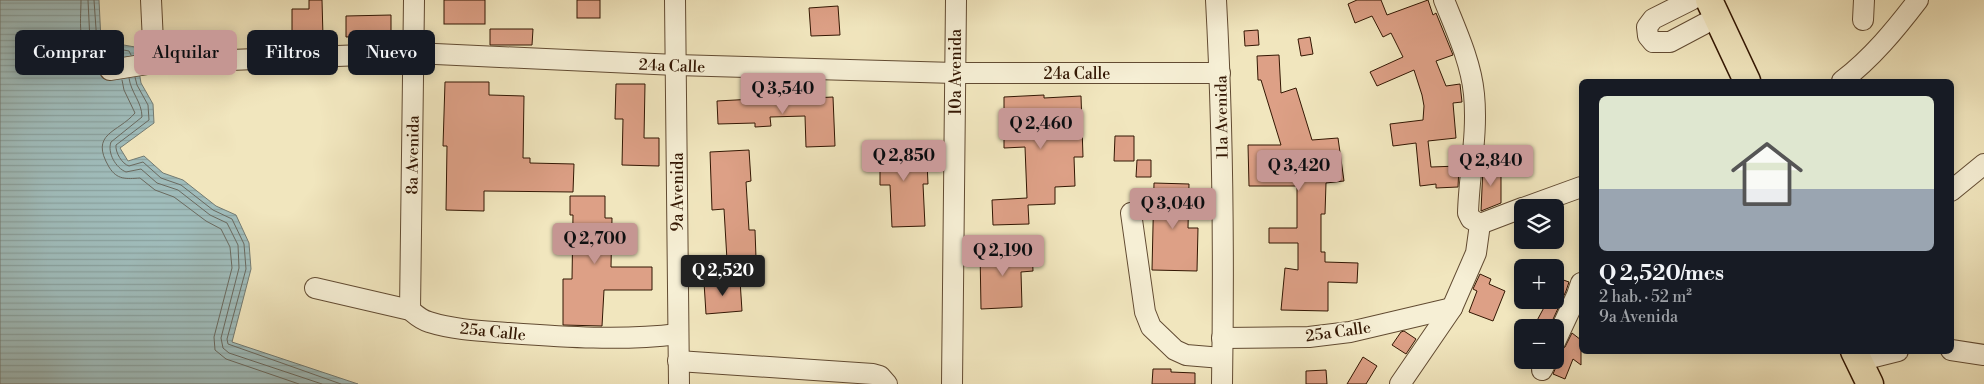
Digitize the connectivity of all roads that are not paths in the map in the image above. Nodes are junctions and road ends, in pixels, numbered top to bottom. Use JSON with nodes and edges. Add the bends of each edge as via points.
{"nodes":[{"id":1,"x":151,"y":0,"type":"edge"},
{"id":2,"x":414,"y":0,"type":"edge"},
{"id":3,"x":676,"y":0,"type":"edge"},
{"id":4,"x":956,"y":0,"type":"edge"},
{"id":5,"x":1216,"y":0,"type":"edge"},
{"id":6,"x":1444,"y":0,"type":"edge"},
{"id":7,"x":1691,"y":0,"type":"edge"},
{"id":8,"x":1918,"y":0,"type":"edge"},
{"id":9,"x":1706,"y":12,"type":"edge"},
{"id":10,"x":152,"y":30,"type":"edge"},
{"id":11,"x":414,"y":30,"type":"edge"},
{"id":12,"x":435,"y":54,"type":"edge"},
{"id":13,"x":348,"y":56,"type":"edge"},
{"id":14,"x":237,"y":60,"type":"edge"},
{"id":15,"x":676,"y":65,"type":"junction"},
{"id":16,"x":955,"y":73,"type":"junction"},
{"id":17,"x":1220,"y":73,"type":"junction"},
{"id":18,"x":414,"y":75,"type":"edge"},
{"id":19,"x":1728,"y":79,"type":"edge"},
{"id":20,"x":1746,"y":79,"type":"edge"},
{"id":21,"x":1844,"y":79,"type":"edge"},
{"id":22,"x":1984,"y":164,"type":"edge"},
{"id":23,"x":1579,"y":188,"type":"edge"},
{"id":24,"x":1954,"y":189,"type":"edge"},
{"id":25,"x":1548,"y":199,"type":"edge"},
{"id":26,"x":1514,"y":211,"type":"edge"},
{"id":27,"x":1131,"y":213,"type":"dead end"},
{"id":28,"x":1480,"y":224,"type":"junction"},
{"id":29,"x":315,"y":288,"type":"dead end"},
{"id":30,"x":1579,"y":291,"type":"edge"},
{"id":31,"x":1452,"y":308,"type":"junction"},
{"id":32,"x":410,"y":310,"type":"junction"},
{"id":33,"x":1564,"y":324,"type":"edge"},
{"id":34,"x":678,"y":334,"type":"junction"},
{"id":35,"x":1222,"y":348,"type":"junction"},
{"id":36,"x":1954,"y":350,"type":"edge"},
{"id":37,"x":1875,"y":354,"type":"edge"},
{"id":38,"x":1875,"y":354,"type":"edge"},
{"id":39,"x":1984,"y":355,"type":"edge"},
{"id":40,"x":678,"y":361,"type":"junction"},
{"id":41,"x":679,"y":384,"type":"edge"},
{"id":42,"x":887,"y":384,"type":"edge"},
{"id":43,"x":952,"y":384,"type":"edge"},
{"id":44,"x":1222,"y":384,"type":"edge"},
{"id":45,"x":1400,"y":384,"type":"edge"},
{"id":46,"x":1870,"y":384,"type":"edge"},
{"id":47,"x":1887,"y":384,"type":"edge"}],
"edges":[{"from":1,"to":10,"type":"street"},
{"from":2,"to":11,"type":"street","name":"8a Avenida"},
{"from":3,"to":15,"type":"street","name":"9a Avenida"},
{"from":4,"to":16,"type":"street","name":"10a Avenida"},
{"from":5,"to":17,"type":"street","name":"11a Avenida"},
{"from":6,"to":28,"type":"street","via":[[1468,61],[1474,94],[1474,145],[1468,213]]},
{"from":7,"to":9,"type":"main road"},
{"from":7,"to":9,"type":"street","via":[[1653,19],[1647,26],[1648,36],[1653,42],[1670,42]]},
{"from":8,"to":21,"type":"street","via":[[1890,37]]},
{"from":9,"to":19,"type":"main road"},
{"from":9,"to":20,"type":"main road"},
{"from":12,"to":15,"type":"street","name":"24a Calle"},
{"from":13,"to":14,"type":"street","name":"24a Calle"},
{"from":15,"to":16,"type":"street","name":"24a Calle"},
{"from":15,"to":34,"type":"street","name":"9a Avenida"},
{"from":16,"to":17,"type":"street","name":"24a Calle"},
{"from":16,"to":43,"type":"street","name":"10a Avenida"},
{"from":17,"to":35,"type":"street","name":"11a Avenida"},
{"from":18,"to":32,"type":"street","name":"8a Avenida"},
{"from":22,"to":24,"type":"street"},
{"from":23,"to":25,"type":"street"},
{"from":26,"to":28,"type":"street"},
{"from":27,"to":35,"type":"street","name":"25a Calle","via":[[1145,312],[1151,327],[1175,350],[1186,355]]},
{"from":28,"to":31,"type":"street","via":[[1476,253]]},
{"from":29,"to":32,"type":"street","name":"25a Calle"},
{"from":30,"to":33,"type":"street"},
{"from":31,"to":35,"type":"street","name":"25a Calle","via":[[1350,332]]},
{"from":31,"to":45,"type":"street"},
{"from":32,"to":34,"type":"street","name":"25a Calle","via":[[428,322],[485,331],[573,337],[647,338]]},
{"from":34,"to":40,"type":"street","name":"9a Avenida"},
{"from":35,"to":44,"type":"street","name":"11a Avenida"},
{"from":36,"to":39,"type":"street"},
{"from":37,"to":46,"type":"main road"},
{"from":38,"to":47,"type":"main road"},
{"from":40,"to":41,"type":"street","name":"9a Avenida"},
{"from":40,"to":42,"type":"street","via":[[873,374]]}]}
